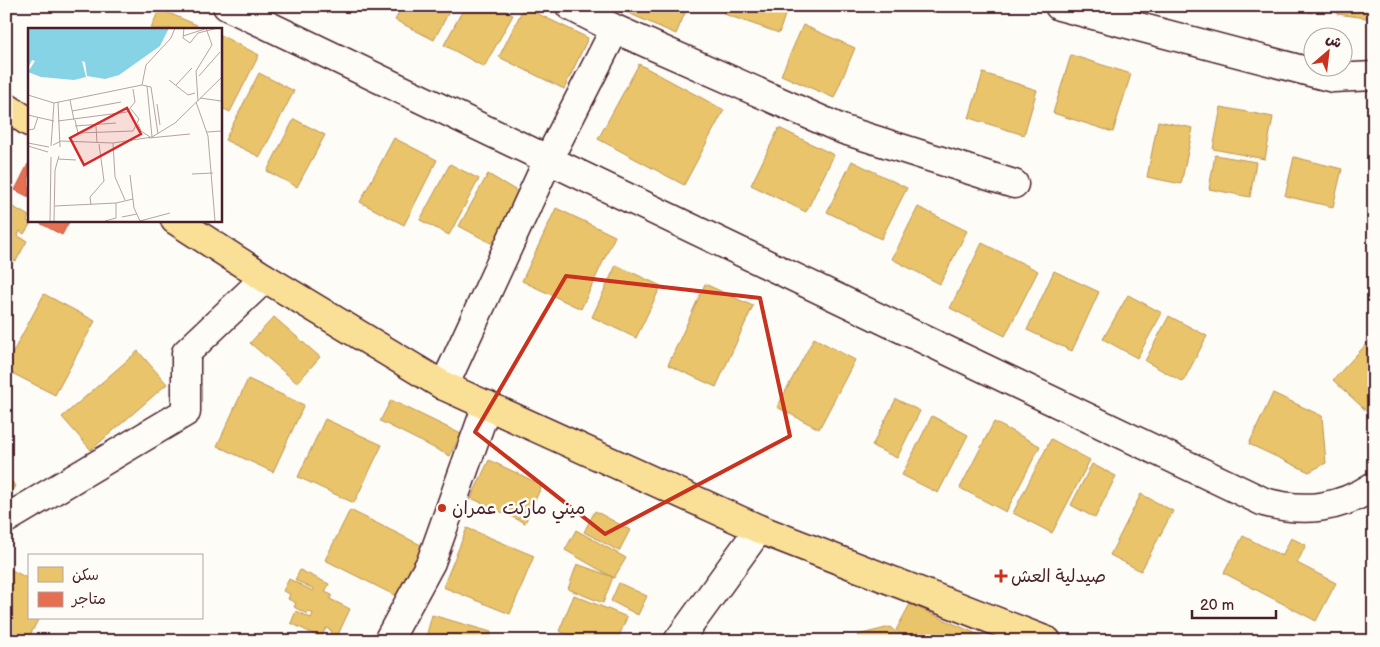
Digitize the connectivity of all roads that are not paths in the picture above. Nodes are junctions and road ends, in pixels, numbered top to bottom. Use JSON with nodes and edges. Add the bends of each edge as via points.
{"nodes":[{"id":1,"x":227,"y":6,"type":"edge"},
{"id":2,"x":570,"y":6,"type":"edge"},
{"id":3,"x":1059,"y":6,"type":"edge"},
{"id":4,"x":615,"y":29,"type":"junction"},
{"id":5,"x":1374,"y":76,"type":"edge"},
{"id":6,"x":6,"y":107,"type":"edge"},
{"id":7,"x":28,"y":121,"type":"edge"},
{"id":8,"x":548,"y":160,"type":"junction"},
{"id":9,"x":1014,"y":184,"type":"dead end"},
{"id":10,"x":177,"y":221,"type":"edge"},
{"id":11,"x":265,"y":278,"type":"junction"},
{"id":12,"x":444,"y":386,"type":"junction"},
{"id":13,"x":487,"y":405,"type":"junction"},
{"id":14,"x":1374,"y":486,"type":"edge"},
{"id":15,"x":6,"y":519,"type":"edge"},
{"id":16,"x":759,"y":529,"type":"junction"},
{"id":17,"x":388,"y":641,"type":"edge"},
{"id":18,"x":678,"y":641,"type":"edge"},
{"id":19,"x":1047,"y":641,"type":"edge"}],
"edges":[{"from":1,"to":8,"type":"street"},
{"from":2,"to":4,"type":"street"},
{"from":3,"to":5,"type":"street","via":[[1333,78]]},
{"from":4,"to":8,"type":"street"},
{"from":4,"to":9,"type":"street","via":[[844,130]]},
{"from":6,"to":7,"type":"main road"},
{"from":8,"to":12,"type":"street"},
{"from":8,"to":14,"type":"street","via":[[1264,502],[1284,507],[1324,507],[1343,503]]},
{"from":10,"to":11,"type":"main road"},
{"from":11,"to":12,"type":"main road"},
{"from":11,"to":15,"type":"street","via":[[186,353],[186,412]]},
{"from":12,"to":13,"type":"main road"},
{"from":13,"to":16,"type":"main road"},
{"from":13,"to":17,"type":"street","via":[[431,562]]},
{"from":16,"to":18,"type":"street"},
{"from":16,"to":19,"type":"main road"}]}
